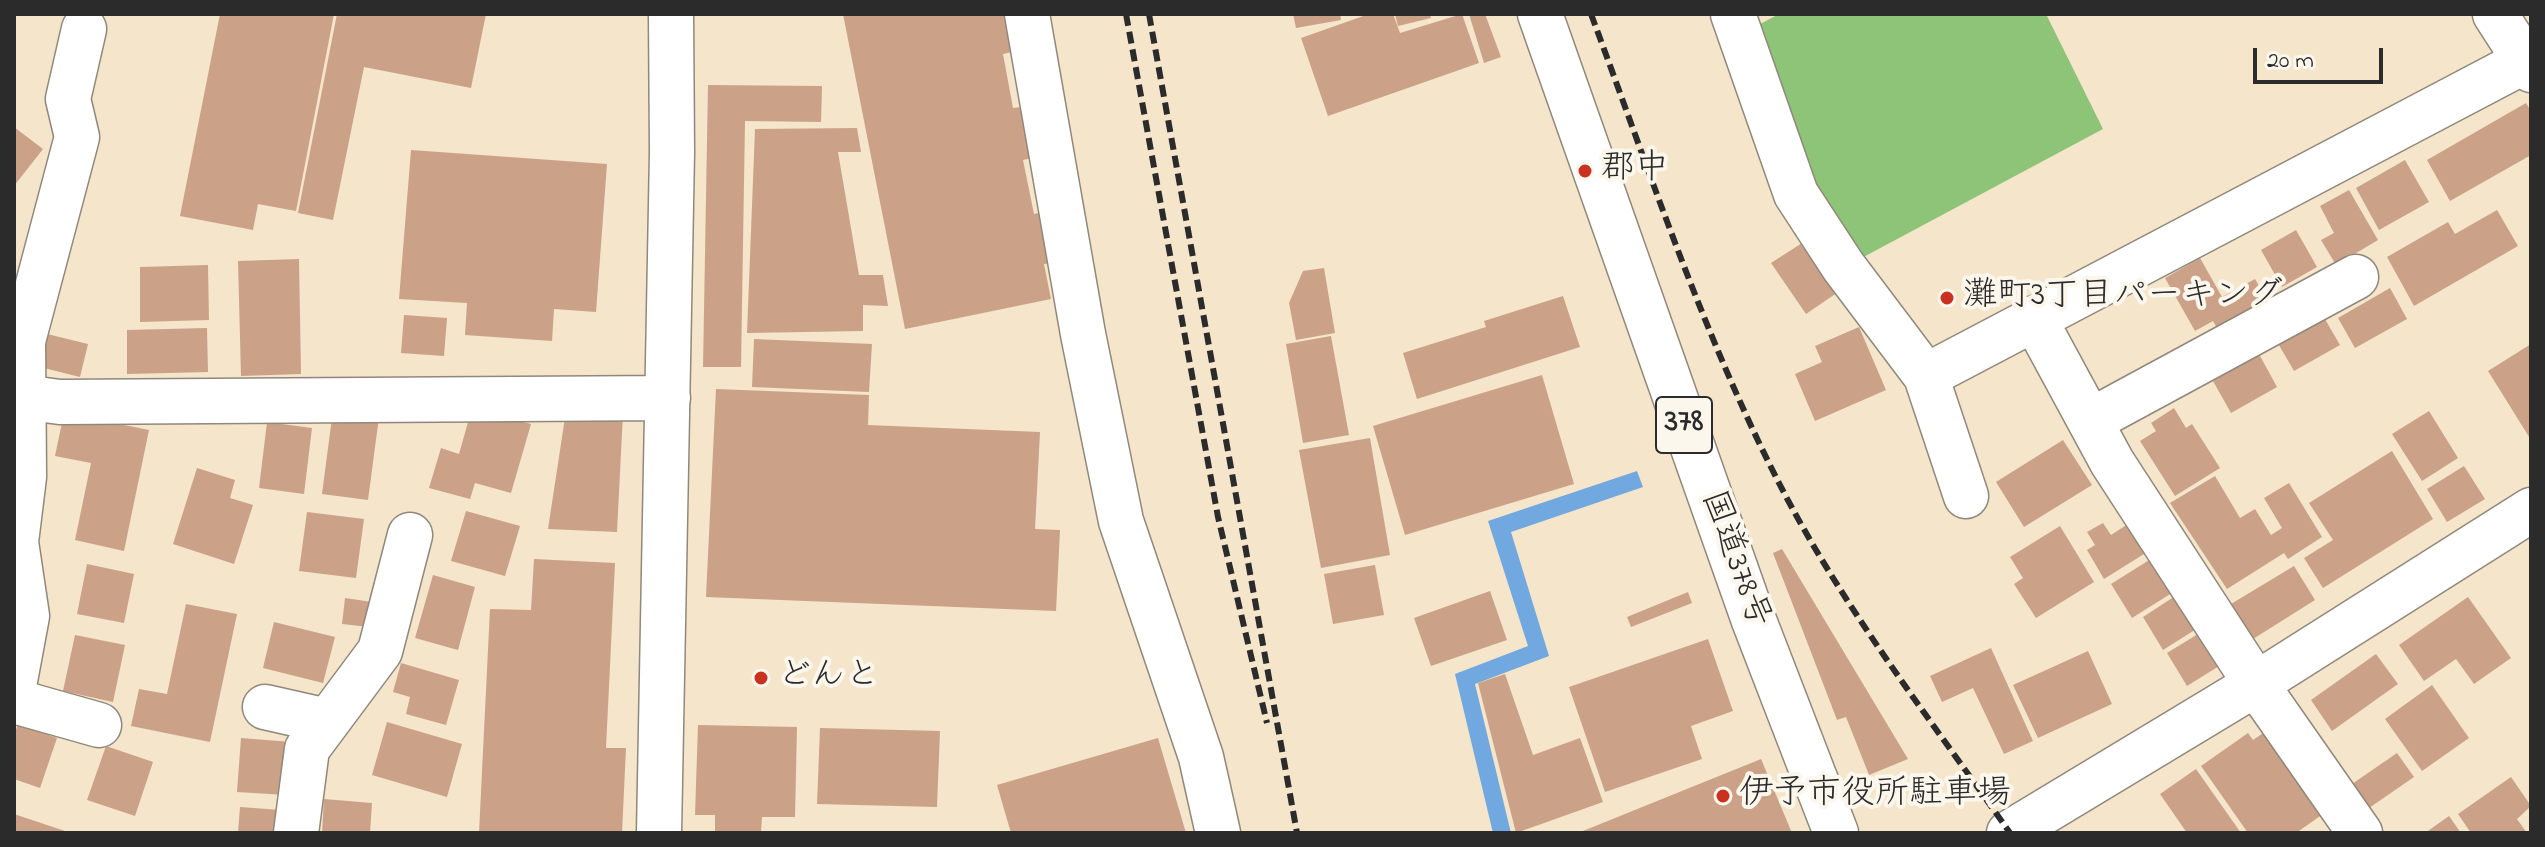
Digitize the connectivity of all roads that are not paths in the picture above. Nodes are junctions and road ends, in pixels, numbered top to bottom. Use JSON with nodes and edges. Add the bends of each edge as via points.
{"nodes":[{"id":1,"x":671,"y":14,"type":"edge"},
{"id":2,"x":1027,"y":14,"type":"edge"},
{"id":3,"x":1540,"y":14,"type":"edge"},
{"id":4,"x":1733,"y":14,"type":"edge"},
{"id":5,"x":2499,"y":15,"type":"edge"},
{"id":6,"x":84,"y":29,"type":"dead end"},
{"id":7,"x":2528,"y":66,"type":"edge"},
{"id":8,"x":2356,"y":277,"type":"dead end"},
{"id":9,"x":2034,"y":318,"type":"junction"},
{"id":10,"x":1926,"y":376,"type":"junction"},
{"id":11,"x":19,"y":397,"type":"edge"},
{"id":12,"x":668,"y":398,"type":"junction"},
{"id":13,"x":2090,"y":421,"type":"junction"},
{"id":14,"x":1966,"y":496,"type":"dead end"},
{"id":15,"x":2531,"y":510,"type":"edge"},
{"id":16,"x":410,"y":535,"type":"dead end"},
{"id":17,"x":2256,"y":684,"type":"junction"},
{"id":18,"x":14,"y":686,"type":"edge"},
{"id":19,"x":14,"y":701,"type":"edge"},
{"id":20,"x":265,"y":707,"type":"dead end"},
{"id":21,"x":327,"y":721,"type":"junction"},
{"id":22,"x":99,"y":725,"type":"dead end"},
{"id":23,"x":296,"y":833,"type":"edge"},
{"id":24,"x":659,"y":833,"type":"edge"},
{"id":25,"x":1218,"y":833,"type":"edge"},
{"id":26,"x":1836,"y":833,"type":"edge"},
{"id":27,"x":2009,"y":833,"type":"edge"},
{"id":28,"x":2360,"y":833,"type":"edge"}],
"edges":[{"from":1,"to":12,"type":"main road"},
{"from":2,"to":25,"type":"main road","via":[[1121,521],[1201,757]]},
{"from":3,"to":26,"type":"main road","name":"国道378号","number":"378","via":[[1748,603]]},
{"from":4,"to":10,"type":"main road","via":[[1796,194],[1850,277]]},
{"from":5,"to":7,"type":"main road"},
{"from":6,"to":11,"type":"main road","via":[[68,99],[77,137],[23,341]]},
{"from":7,"to":9,"type":"main road"},
{"from":8,"to":13,"type":"main road"},
{"from":9,"to":10,"type":"main road"},
{"from":9,"to":13,"type":"main road"},
{"from":10,"to":14,"type":"main road"},
{"from":11,"to":12,"type":"main road","via":[[60,402]]},
{"from":11,"to":18,"type":"main road","via":[[24,477],[16,542],[27,616]]},
{"from":12,"to":24,"type":"main road"},
{"from":13,"to":17,"type":"main road"},
{"from":15,"to":17,"type":"main road"},
{"from":16,"to":21,"type":"main road","via":[[380,651]]},
{"from":17,"to":27,"type":"main road"},
{"from":17,"to":28,"type":"main road"},
{"from":19,"to":22,"type":"main road"},
{"from":20,"to":21,"type":"main road"},
{"from":21,"to":23,"type":"main road","via":[[307,749]]}]}
